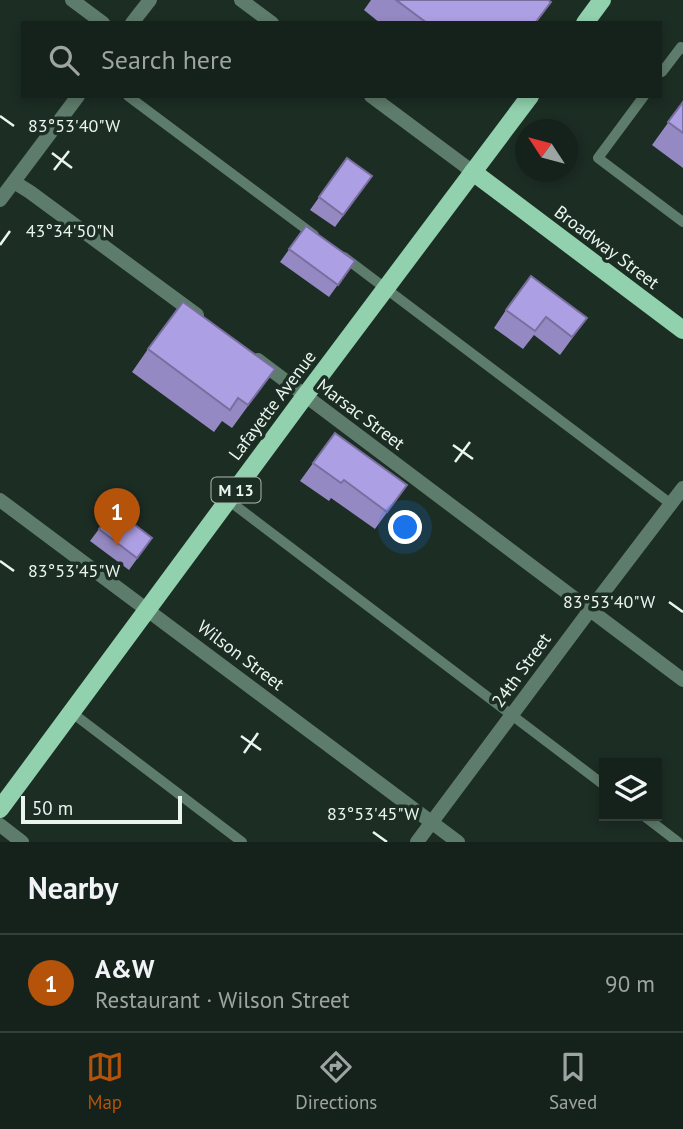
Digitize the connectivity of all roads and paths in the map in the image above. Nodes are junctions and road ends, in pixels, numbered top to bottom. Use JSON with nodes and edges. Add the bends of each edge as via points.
{"nodes":[{"id":1,"x":72,"y":0,"type":"edge"},
{"id":2,"x":150,"y":0,"type":"edge"},
{"id":3,"x":241,"y":0,"type":"edge"},
{"id":4,"x":602,"y":0,"type":"edge"},
{"id":5,"x":100,"y":21,"type":"edge"},
{"id":6,"x":134,"y":21,"type":"edge"},
{"id":7,"x":269,"y":21,"type":"edge"},
{"id":8,"x":590,"y":21,"type":"edge"},
{"id":9,"x":683,"y":49,"type":"edge"},
{"id":10,"x":662,"y":72,"type":"edge"},
{"id":11,"x":76,"y":98,"type":"edge"},
{"id":12,"x":131,"y":98,"type":"edge"},
{"id":13,"x":374,"y":98,"type":"edge"},
{"id":14,"x":528,"y":98,"type":"edge"},
{"id":15,"x":643,"y":98,"type":"edge"},
{"id":16,"x":473,"y":172,"type":"junction"},
{"id":17,"x":14,"y":181,"type":"junction"},
{"id":18,"x":0,"y":200,"type":"edge"},
{"id":19,"x":683,"y":222,"type":"edge"},
{"id":20,"x":324,"y":242,"type":"edge"},
{"id":21,"x":335,"y":250,"type":"edge"},
{"id":22,"x":386,"y":288,"type":"junction"},
{"id":23,"x":210,"y":325,"type":"edge"},
{"id":24,"x":683,"y":330,"type":"edge"},
{"id":25,"x":244,"y":350,"type":"edge"},
{"id":26,"x":305,"y":396,"type":"junction"},
{"id":27,"x":683,"y":488,"type":"edge"},
{"id":28,"x":0,"y":500,"type":"edge"},
{"id":29,"x":228,"y":500,"type":"junction"},
{"id":30,"x":671,"y":504,"type":"junction"},
{"id":31,"x":148,"y":609,"type":"junction"},
{"id":32,"x":590,"y":610,"type":"junction"},
{"id":33,"x":683,"y":680,"type":"edge"},
{"id":34,"x":71,"y":712,"type":"junction"},
{"id":35,"x":512,"y":715,"type":"junction"},
{"id":36,"x":599,"y":781,"type":"edge"},
{"id":37,"x":0,"y":809,"type":"edge"},
{"id":38,"x":651,"y":821,"type":"edge"},
{"id":39,"x":431,"y":822,"type":"junction"},
{"id":40,"x":0,"y":825,"type":"edge"},
{"id":41,"x":22,"y":842,"type":"edge"},
{"id":42,"x":242,"y":842,"type":"edge"},
{"id":43,"x":417,"y":842,"type":"edge"},
{"id":44,"x":458,"y":842,"type":"edge"},
{"id":45,"x":678,"y":842,"type":"edge"}],
"edges":[{"from":1,"to":5,"type":"street"},
{"from":2,"to":6,"type":"street"},
{"from":3,"to":7,"type":"street"},
{"from":4,"to":8,"type":"main road"},
{"from":9,"to":10,"type":"lane"},
{"from":11,"to":17,"type":"street"},
{"from":12,"to":20,"type":"lane"},
{"from":13,"to":16,"type":"street","name":"Broadway Street"},
{"from":14,"to":16,"type":"main road","name":"Lafayette Avenue"},
{"from":15,"to":19,"type":"lane","via":[[598,158]]},
{"from":16,"to":22,"type":"main road","name":"Lafayette Avenue","number":"M 13"},
{"from":16,"to":24,"type":"main road","name":"Broadway Street"},
{"from":17,"to":18,"type":"street"},
{"from":17,"to":23,"type":"street"},
{"from":21,"to":22,"type":"lane"},
{"from":22,"to":26,"type":"main road","name":"Lafayette Avenue","number":"M 13"},
{"from":22,"to":30,"type":"lane"},
{"from":25,"to":26,"type":"street","name":"Marsac Street"},
{"from":26,"to":29,"type":"main road","name":"Lafayette Avenue","number":"M 13"},
{"from":26,"to":32,"type":"street","name":"Marsac Street"},
{"from":27,"to":30,"type":"street","name":"24th Street"},
{"from":28,"to":31,"type":"street","name":"Wilson Street"},
{"from":29,"to":31,"type":"main road","name":"Lafayette Avenue","number":"M 13"},
{"from":29,"to":35,"type":"lane"},
{"from":30,"to":32,"type":"street","name":"24th Street"},
{"from":31,"to":34,"type":"main road","name":"Lafayette Avenue","number":"M 13"},
{"from":31,"to":39,"type":"street","name":"Wilson Street"},
{"from":32,"to":33,"type":"street","name":"Marsac Street"},
{"from":32,"to":35,"type":"street","name":"24th Street"},
{"from":34,"to":37,"type":"main road","name":"Lafayette Avenue","number":"M 13"},
{"from":34,"to":42,"type":"lane"},
{"from":35,"to":36,"type":"lane"},
{"from":35,"to":39,"type":"street","name":"24th Street"},
{"from":38,"to":45,"type":"lane"},
{"from":39,"to":43,"type":"street","name":"24th Street"},
{"from":39,"to":44,"type":"street","name":"Wilson Street"},
{"from":40,"to":41,"type":"street"}]}
